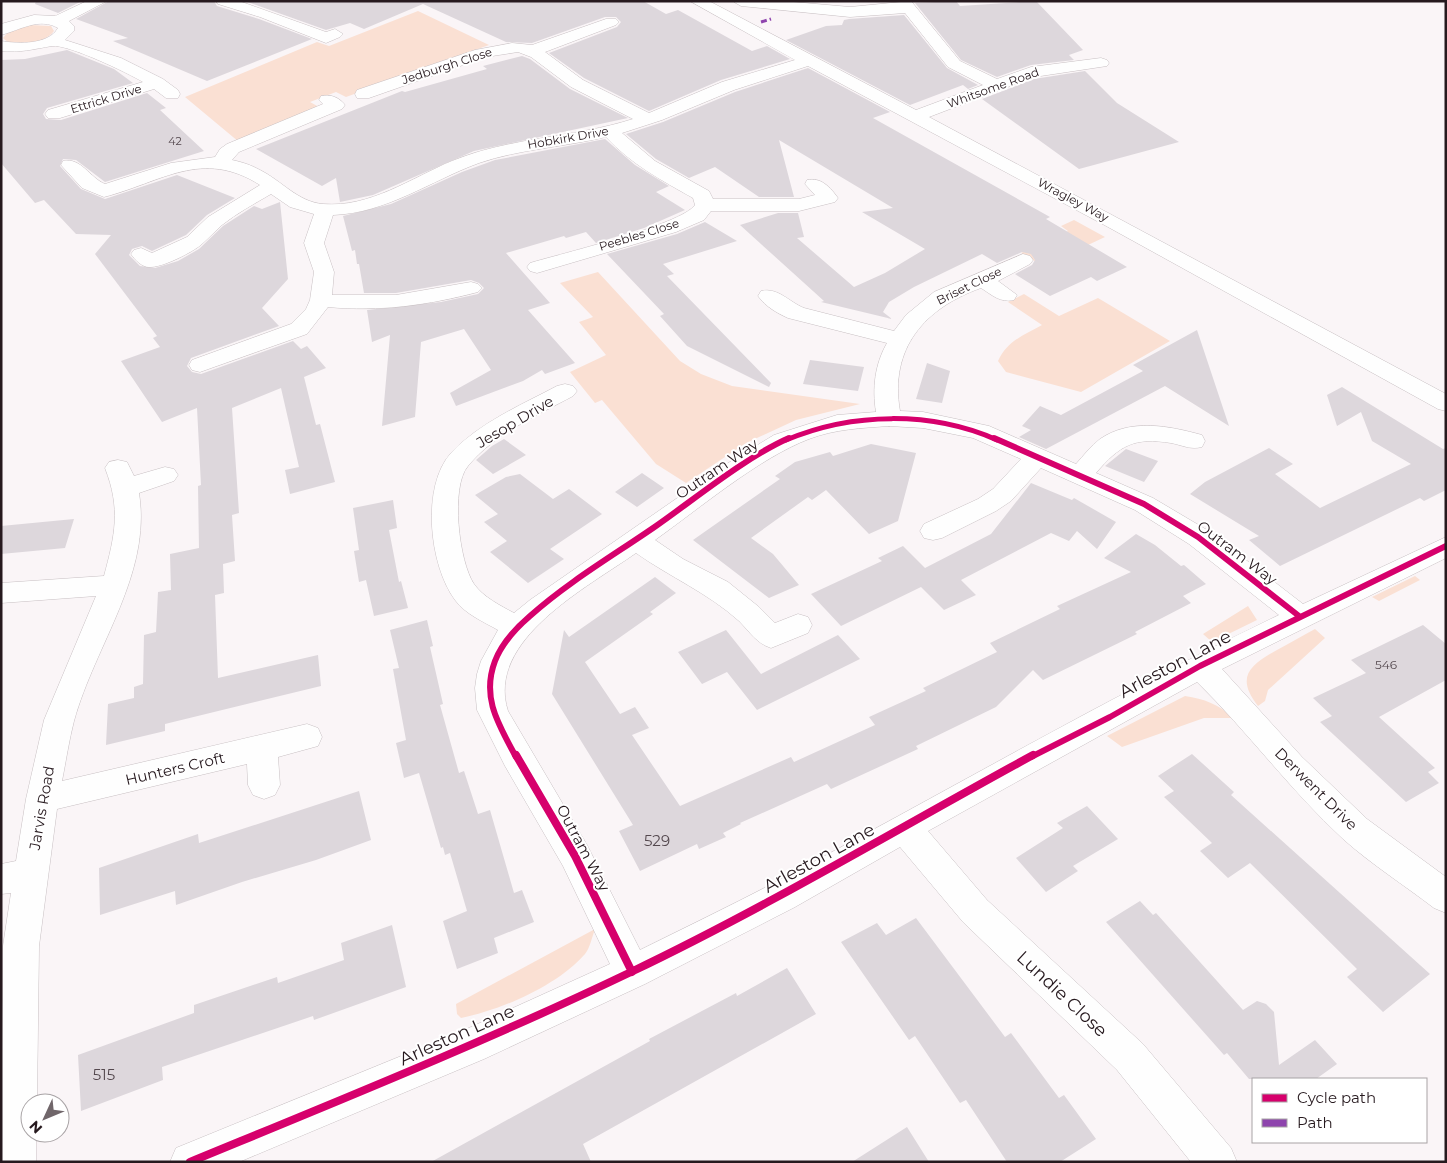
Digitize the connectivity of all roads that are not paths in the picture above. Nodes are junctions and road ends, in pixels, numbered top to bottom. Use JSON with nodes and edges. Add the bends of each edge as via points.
{"nodes":[{"id":1,"x":100,"y":1,"type":"edge"},
{"id":2,"x":223,"y":1,"type":"edge"},
{"id":3,"x":697,"y":1,"type":"edge"},
{"id":4,"x":741,"y":2,"type":"edge"},
{"id":5,"x":906,"y":5,"type":"edge"},
{"id":6,"x":57,"y":21,"type":"junction"},
{"id":7,"x":611,"y":22,"type":"dead end"},
{"id":8,"x":1,"y":30,"type":"edge"},
{"id":9,"x":335,"y":34,"type":"dead end"},
{"id":10,"x":53,"y":41,"type":"junction"},
{"id":11,"x":1,"y":46,"type":"edge"},
{"id":12,"x":1085,"y":47,"type":"dead end"},
{"id":13,"x":532,"y":51,"type":"junction"},
{"id":14,"x":811,"y":60,"type":"junction"},
{"id":15,"x":157,"y":84,"type":"junction"},
{"id":16,"x":996,"y":85,"type":"junction"},
{"id":17,"x":172,"y":94,"type":"dead end"},
{"id":18,"x":363,"y":94,"type":"dead end"},
{"id":19,"x":327,"y":100,"type":"dead end"},
{"id":20,"x":54,"y":114,"type":"dead end"},
{"id":21,"x":916,"y":116,"type":"junction"},
{"id":22,"x":647,"y":119,"type":"junction"},
{"id":23,"x":610,"y":131,"type":"junction"},
{"id":24,"x":221,"y":163,"type":"junction"},
{"id":25,"x":70,"y":165,"type":"dead end"},
{"id":26,"x":814,"y":184,"type":"dead end"},
{"id":27,"x":271,"y":187,"type":"junction"},
{"id":28,"x":705,"y":206,"type":"junction"},
{"id":29,"x":325,"y":210,"type":"junction"},
{"id":30,"x":141,"y":254,"type":"dead end"},
{"id":31,"x":1023,"y":260,"type":"dead end"},
{"id":32,"x":537,"y":267,"type":"dead end"},
{"id":33,"x":982,"y":280,"type":"junction"},
{"id":34,"x":471,"y":288,"type":"dead end"},
{"id":35,"x":1006,"y":295,"type":"dead end"},
{"id":36,"x":769,"y":296,"type":"dead end"},
{"id":37,"x":321,"y":300,"type":"junction"},
{"id":38,"x":899,"y":339,"type":"junction"},
{"id":39,"x":200,"y":365,"type":"dead end"},
{"id":40,"x":565,"y":391,"type":"dead end"},
{"id":41,"x":1446,"y":404,"type":"edge"},
{"id":42,"x":889,"y":418,"type":"junction"},
{"id":43,"x":1193,"y":441,"type":"dead end"},
{"id":44,"x":1038,"y":456,"type":"junction"},
{"id":45,"x":165,"y":475,"type":"dead end"},
{"id":46,"x":1080,"y":475,"type":"junction"},
{"id":47,"x":933,"y":531,"type":"dead end"},
{"id":48,"x":636,"y":540,"type":"junction"},
{"id":49,"x":1446,"y":546,"type":"edge"},
{"id":50,"x":115,"y":585,"type":"junction"},
{"id":51,"x":1,"y":593,"type":"edge"},
{"id":52,"x":1299,"y":616,"type":"junction"},
{"id":53,"x":798,"y":625,"type":"dead end"},
{"id":54,"x":516,"y":627,"type":"junction"},
{"id":55,"x":1200,"y":666,"type":"junction"},
{"id":56,"x":306,"y":737,"type":"dead end"},
{"id":57,"x":262,"y":748,"type":"junction"},
{"id":58,"x":264,"y":785,"type":"dead end"},
{"id":59,"x":42,"y":799,"type":"junction"},
{"id":60,"x":905,"y":828,"type":"junction"},
{"id":61,"x":16,"y":876,"type":"edge"},
{"id":62,"x":1446,"y":897,"type":"edge"},
{"id":63,"x":632,"y":972,"type":"junction"},
{"id":64,"x":210,"y":1158,"type":"edge"},
{"id":65,"x":16,"y":1162,"type":"edge"},
{"id":66,"x":1217,"y":1162,"type":"edge"}],
"edges":[{"from":1,"to":6,"type":"street"},
{"from":2,"to":9,"type":"street","via":[[326,38]]},
{"from":3,"to":14,"type":"street","name":"Wragley Way"},
{"from":4,"to":5,"type":"street","via":[[775,12],[850,12]]},
{"from":5,"to":16,"type":"street","via":[[954,64]]},
{"from":6,"to":8,"type":"street","via":[[31,21]]},
{"from":6,"to":10,"type":"street","via":[[66,26],[66,31]]},
{"from":7,"to":13,"type":"street","name":"Jedburgh Close"},
{"from":10,"to":11,"type":"street","name":"Ettrick Drive","via":[[31,47]]},
{"from":10,"to":15,"type":"street","name":"Ettrick Drive","via":[[108,56]]},
{"from":12,"to":16,"type":"street","name":"Whitsome Road","via":[[1106,68],[1031,72]]},
{"from":13,"to":18,"type":"street","name":"Jedburgh Close","via":[[492,50]]},
{"from":13,"to":22,"type":"street","via":[[583,87]]},
{"from":14,"to":21,"type":"street","name":"Wragley Way"},
{"from":14,"to":22,"type":"street","name":"Hobkirk Drive","via":[[729,86]]},
{"from":15,"to":17,"type":"street","name":"Ettrick Drive"},
{"from":15,"to":20,"type":"street","name":"Ettrick Drive"},
{"from":16,"to":21,"type":"street","name":"Whitsome Road"},
{"from":19,"to":24,"type":"street","via":[[336,105],[233,148]]},
{"from":21,"to":41,"type":"street","name":"Wragley Way"},
{"from":22,"to":23,"type":"street","name":"Hobkirk Drive"},
{"from":23,"to":28,"type":"street","via":[[648,165],[702,195]]},
{"from":23,"to":29,"type":"street","name":"Hobkirk Drive","via":[[502,151],[462,163],[367,206]]},
{"from":24,"to":25,"type":"street","name":"Hobkirk Drive","via":[[191,165],[159,173],[107,195],[89,184]]},
{"from":24,"to":27,"type":"street","name":"Hobkirk Drive","via":[[256,174]]},
{"from":26,"to":28,"type":"street","via":[[828,198],[799,205]]},
{"from":27,"to":29,"type":"street","name":"Hobkirk Drive","via":[[292,202]]},
{"from":27,"to":30,"type":"street","via":[[238,204],[179,250],[150,261]]},
{"from":28,"to":32,"type":"street","name":"Peebles Close","via":[[697,216],[669,228]]},
{"from":29,"to":37,"type":"street","via":[[314,243],[324,272]]},
{"from":31,"to":33,"type":"street","name":"Briset Close"},
{"from":33,"to":35,"type":"street"},
{"from":33,"to":38,"type":"street","name":"Briset Close","via":[[943,297],[919,315]]},
{"from":34,"to":37,"type":"street","via":[[449,288],[394,302],[348,304]]},
{"from":36,"to":38,"type":"street","via":[[796,313]]},
{"from":37,"to":39,"type":"street","via":[[299,329]]},
{"from":38,"to":42,"type":"street","name":"Briset Close","via":[[890,356],[886,386]]},
{"from":40,"to":54,"type":"street","name":"Jesop Drive","via":[[468,450],[451,471],[444,489],[456,576],[476,604]]},
{"from":42,"to":44,"type":"street","name":"Outram Way","via":[[954,425]]},
{"from":42,"to":48,"type":"street","name":"Outram Way","via":[[837,423],[783,441]]},
{"from":43,"to":46,"type":"street","via":[[1170,434],[1118,439]]},
{"from":44,"to":46,"type":"street","name":"Outram Way"},
{"from":44,"to":47,"type":"street","via":[[1002,495]]},
{"from":45,"to":50,"type":"street","name":"Jarvis Road","via":[[122,478],[130,516]]},
{"from":46,"to":52,"type":"street","name":"Outram Way","via":[[1144,504],[1198,537]]},
{"from":48,"to":53,"type":"street","via":[[673,566],[718,590],[749,614],[771,637]]},
{"from":48,"to":54,"type":"street","name":"Outram Way"},
{"from":49,"to":52,"type":"street","name":"Arleston Lane"},
{"from":50,"to":51,"type":"street"},
{"from":50,"to":59,"type":"street","name":"Jarvis Road","via":[[59,720]]},
{"from":52,"to":55,"type":"street","name":"Arleston Lane"},
{"from":54,"to":63,"type":"street","name":"Outram Way","via":[[495,663],[490,689],[491,706],[567,842]]},
{"from":55,"to":60,"type":"street","name":"Arleston Lane"},
{"from":55,"to":62,"type":"street","name":"Derwent Drive","via":[[1291,766],[1355,829]]},
{"from":56,"to":57,"type":"street","name":"Hunters Croft"},
{"from":57,"to":58,"type":"street"},
{"from":57,"to":59,"type":"street","name":"Hunters Croft"},
{"from":59,"to":61,"type":"street","name":"Jarvis Road"},
{"from":60,"to":63,"type":"street","name":"Arleston Lane","via":[[783,896]]},
{"from":60,"to":66,"type":"street","name":"Lundie Close","via":[[975,910],[1130,1057]]},
{"from":61,"to":65,"type":"street","name":"Jarvis Road","via":[[21,946]]},
{"from":63,"to":64,"type":"street","name":"Arleston Lane","via":[[472,1046]]}]}
